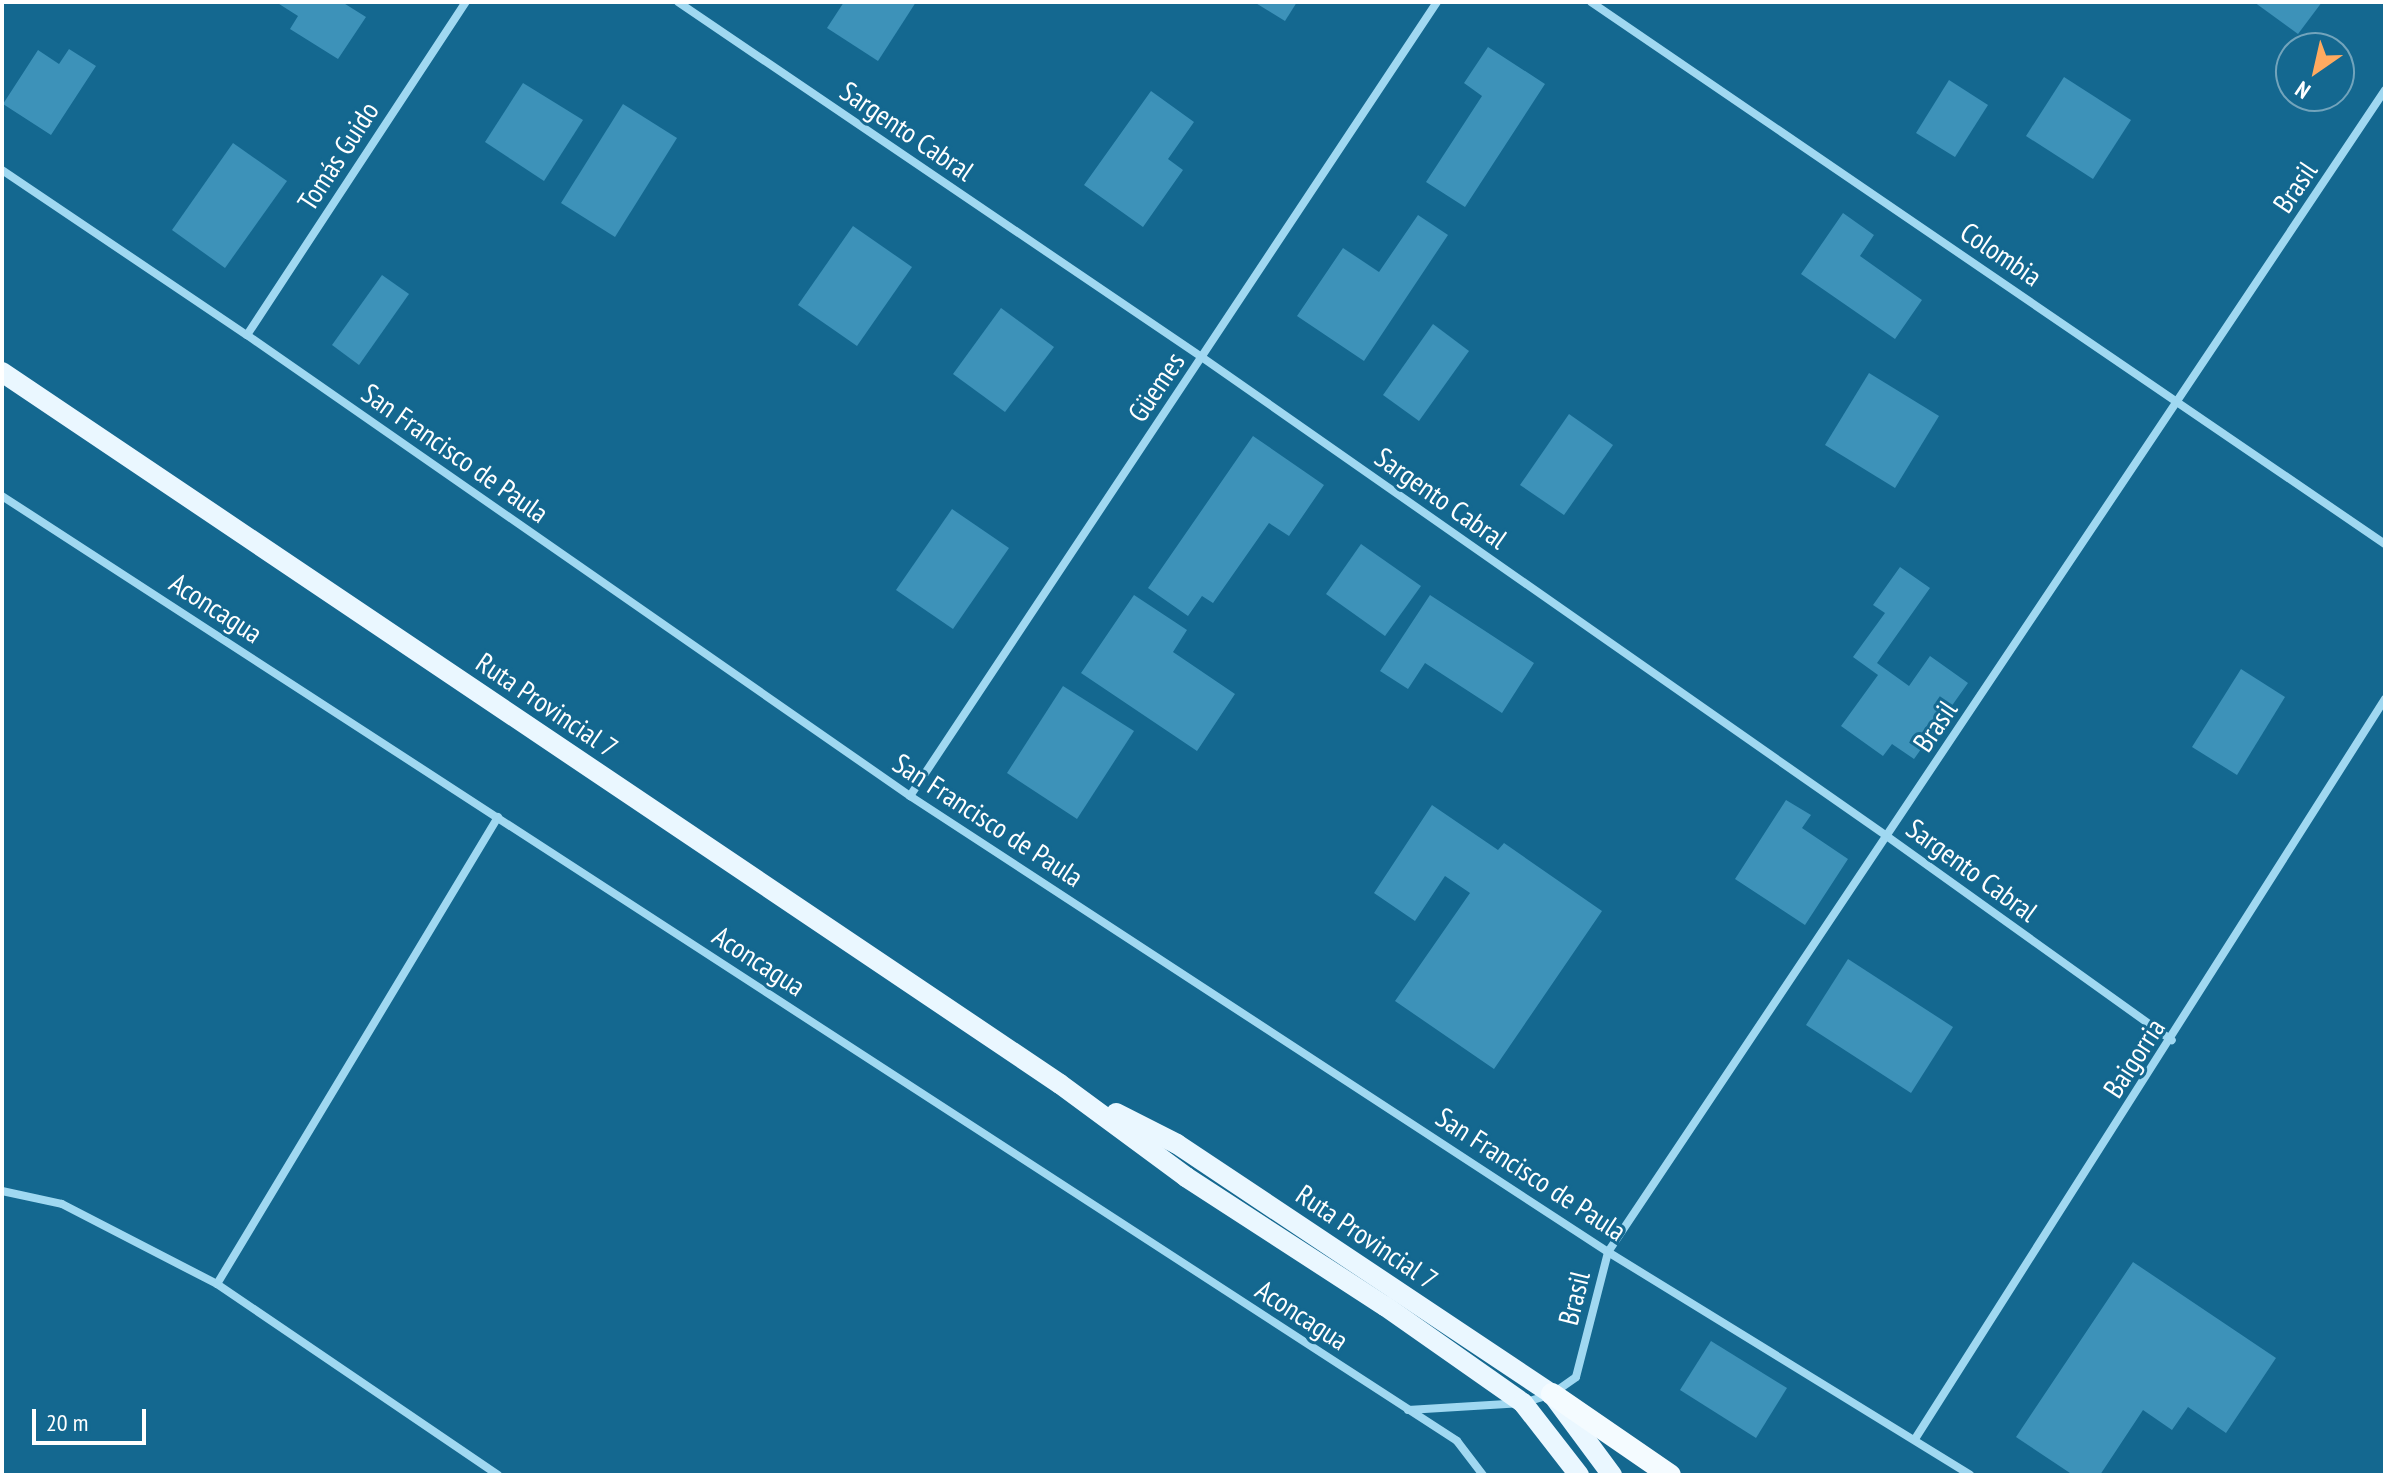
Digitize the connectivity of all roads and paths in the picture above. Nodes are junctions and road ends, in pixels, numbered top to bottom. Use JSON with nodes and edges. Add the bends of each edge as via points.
{"nodes":[{"id":1,"x":466,"y":2,"type":"edge"},
{"id":2,"x":678,"y":2,"type":"edge"},
{"id":3,"x":1437,"y":2,"type":"edge"},
{"id":4,"x":1591,"y":2,"type":"edge"},
{"id":5,"x":2385,"y":90,"type":"edge"},
{"id":6,"x":2,"y":170,"type":"edge"},
{"id":7,"x":247,"y":335,"type":"junction"},
{"id":8,"x":1203,"y":358,"type":"junction"},
{"id":9,"x":2,"y":372,"type":"edge"},
{"id":10,"x":2178,"y":401,"type":"junction"},
{"id":11,"x":2,"y":496,"type":"edge"},
{"id":12,"x":2385,"y":544,"type":"edge"},
{"id":13,"x":2385,"y":699,"type":"edge"},
{"id":14,"x":910,"y":796,"type":"junction"},
{"id":15,"x":498,"y":817,"type":"junction"},
{"id":16,"x":1888,"y":837,"type":"junction"},
{"id":17,"x":2172,"y":1040,"type":"junction"},
{"id":18,"x":1060,"y":1084,"type":"junction"},
{"id":19,"x":2,"y":1191,"type":"edge"},
{"id":20,"x":1608,"y":1252,"type":"junction"},
{"id":21,"x":217,"y":1284,"type":"junction"},
{"id":22,"x":1552,"y":1394,"type":"junction"},
{"id":23,"x":1523,"y":1403,"type":"junction"},
{"id":24,"x":1408,"y":1410,"type":"junction"},
{"id":25,"x":1915,"y":1439,"type":"junction"},
{"id":26,"x":498,"y":1475,"type":"edge"},
{"id":27,"x":1483,"y":1475,"type":"edge"},
{"id":28,"x":1579,"y":1475,"type":"edge"},
{"id":29,"x":1612,"y":1475,"type":"edge"},
{"id":30,"x":1670,"y":1475,"type":"edge"},
{"id":31,"x":1970,"y":1475,"type":"edge"}],
"edges":[{"from":1,"to":7,"type":"street","name":"Tomás Guido"},
{"from":2,"to":8,"type":"street","name":"Sargento Cabral"},
{"from":3,"to":8,"type":"street","name":"Güemes"},
{"from":4,"to":10,"type":"street","name":"Colombia"},
{"from":5,"to":10,"type":"street","name":"Brasil"},
{"from":6,"to":7,"type":"street","name":"San Francisco de Paula"},
{"from":7,"to":14,"type":"street","name":"San Francisco de Paula"},
{"from":8,"to":14,"type":"street","name":"Güemes"},
{"from":8,"to":16,"type":"street","name":"Sargento Cabral"},
{"from":9,"to":18,"type":"main road","name":"Ruta Provincial 7"},
{"from":10,"to":12,"type":"street","name":"Colombia"},
{"from":10,"to":16,"type":"street","name":"Brasil"},
{"from":11,"to":15,"type":"street","name":"Aconcagua"},
{"from":13,"to":17,"type":"street","name":"Baigorria"},
{"from":14,"to":20,"type":"street","name":"San Francisco de Paula"},
{"from":15,"to":21,"type":"street"},
{"from":15,"to":24,"type":"street","name":"Aconcagua"},
{"from":16,"to":17,"type":"street","name":"Sargento Cabral"},
{"from":16,"to":20,"type":"street","name":"Brasil"},
{"from":17,"to":25,"type":"street","name":"Baigorria"},
{"from":18,"to":22,"type":"main road","name":"Ruta Provincial 7","via":[[1177,1144]]},
{"from":18,"to":23,"type":"main road","name":"Ruta Provincial 7","via":[[1186,1177]]},
{"from":19,"to":21,"type":"street","via":[[62,1204]]},
{"from":20,"to":22,"type":"street","name":"Brasil","via":[[1576,1377]]},
{"from":20,"to":25,"type":"street","name":"San Francisco de Paula"},
{"from":21,"to":26,"type":"street"},
{"from":22,"to":23,"type":"street"},
{"from":22,"to":29,"type":"main road","name":"Ruta Provincial 7"},
{"from":22,"to":30,"type":"highway"},
{"from":23,"to":24,"type":"street"},
{"from":23,"to":28,"type":"main road","name":"Ruta Provincial 7"},
{"from":24,"to":27,"type":"street","name":"Aconcagua","via":[[1457,1441]]},
{"from":25,"to":31,"type":"street","name":"San Francisco de Paula"}]}
